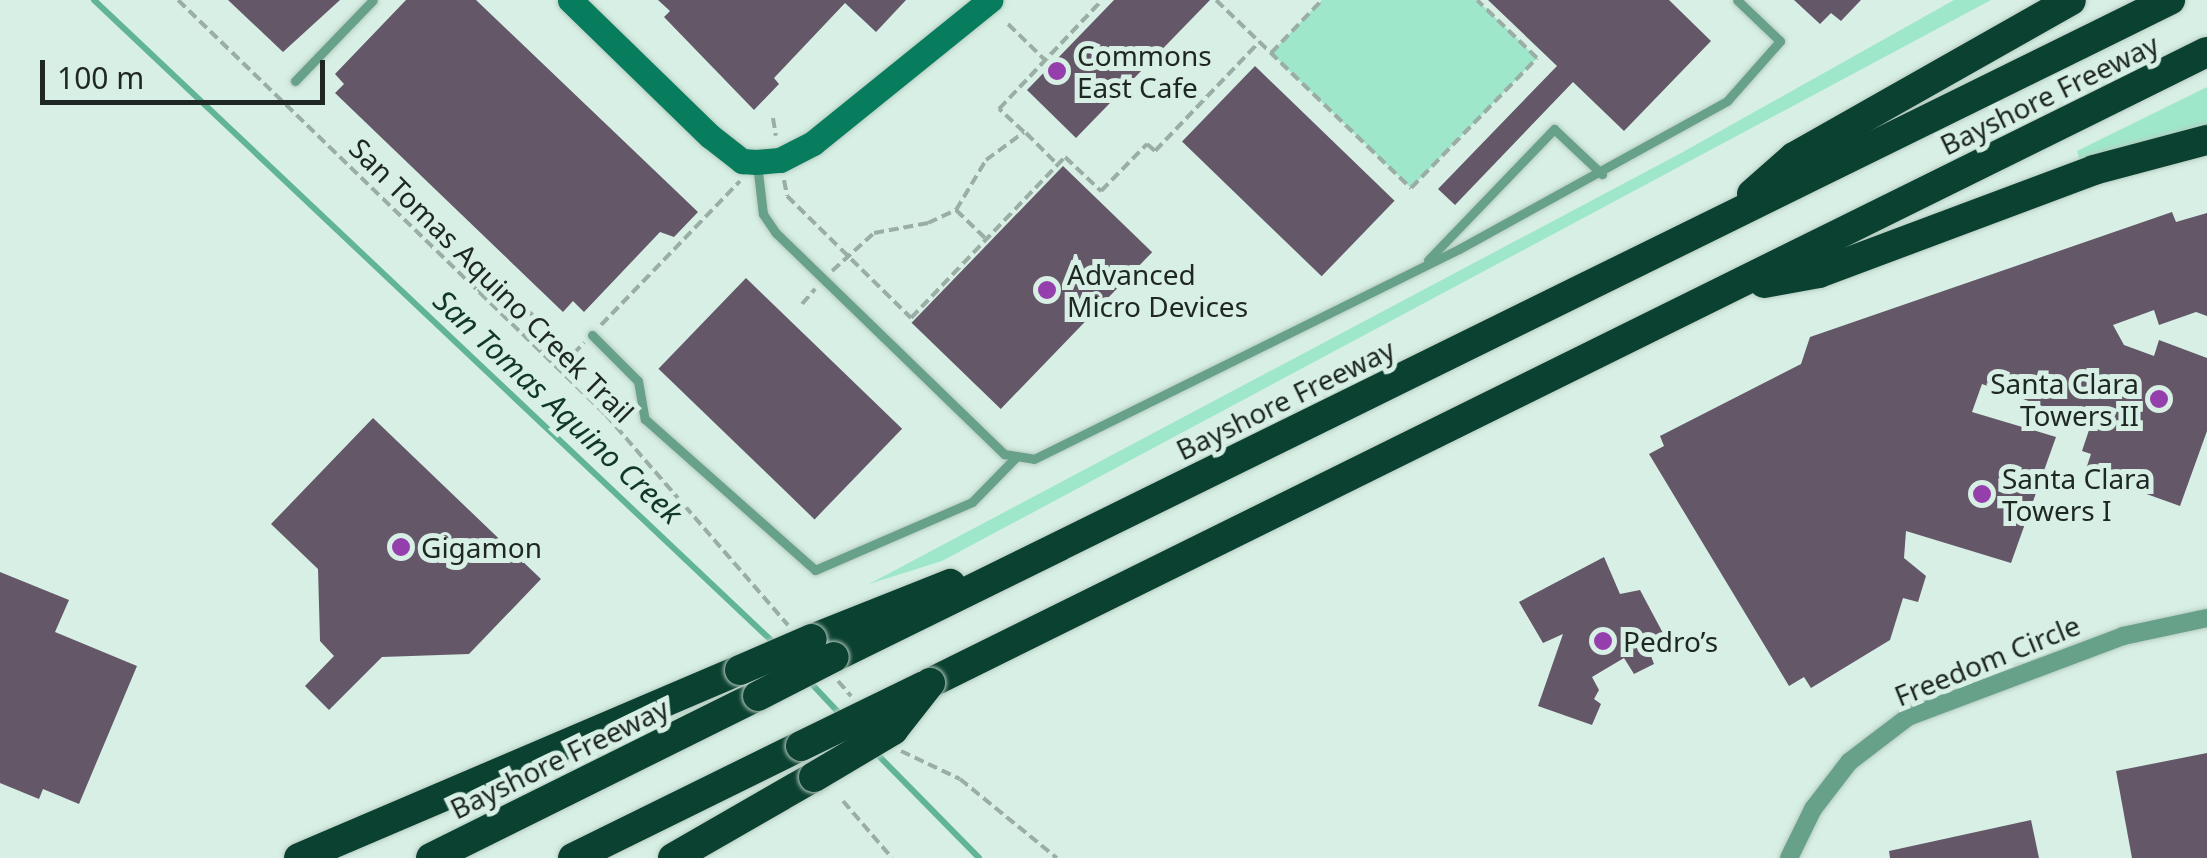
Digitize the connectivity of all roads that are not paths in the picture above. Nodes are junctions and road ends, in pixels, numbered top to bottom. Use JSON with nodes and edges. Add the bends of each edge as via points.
{"nodes":[{"id":1,"x":373,"y":0,"type":"edge"},
{"id":2,"x":570,"y":0,"type":"edge"},
{"id":3,"x":990,"y":0,"type":"edge"},
{"id":4,"x":1736,"y":0,"type":"edge"},
{"id":5,"x":2072,"y":0,"type":"edge"},
{"id":6,"x":2170,"y":0,"type":"edge"},
{"id":7,"x":2207,"y":52,"type":"edge"},
{"id":8,"x":295,"y":81,"type":"dead end"},
{"id":9,"x":2207,"y":140,"type":"edge"},
{"id":10,"x":759,"y":161,"type":"junction"},
{"id":11,"x":1602,"y":174,"type":"junction"},
{"id":12,"x":1723,"y":220,"type":"junction"},
{"id":13,"x":1424,"y":263,"type":"junction"},
{"id":14,"x":1728,"y":290,"type":"junction"},
{"id":15,"x":592,"y":335,"type":"road end"},
{"id":16,"x":1016,"y":457,"type":"junction"},
{"id":17,"x":2207,"y":618,"type":"edge"},
{"id":18,"x":823,"y":648,"type":"junction"},
{"id":19,"x":930,"y":683,"type":"junction"},
{"id":20,"x":303,"y":858,"type":"edge"},
{"id":21,"x":431,"y":858,"type":"edge"},
{"id":22,"x":574,"y":858,"type":"edge"},
{"id":23,"x":673,"y":858,"type":"edge"},
{"id":24,"x":1789,"y":858,"type":"edge"}],
"edges":[{"from":1,"to":8,"type":"lane"},
{"from":2,"to":10,"type":"street"},
{"from":3,"to":10,"type":"street","via":[[813,143]]},
{"from":4,"to":11,"type":"lane","via":[[1780,41],[1727,101]]},
{"from":5,"to":12,"type":"highway","via":[[1794,157]]},
{"from":6,"to":12,"type":"highway","name":"Bayshore Freeway"},
{"from":7,"to":14,"type":"highway","name":"Bayshore Freeway"},
{"from":9,"to":14,"type":"highway","via":[[2094,170],[1820,273]]},
{"from":10,"to":16,"type":"lane","via":[[763,214],[1004,454]]},
{"from":11,"to":13,"type":"lane"},
{"from":11,"to":13,"type":"lane","via":[[1554,129]]},
{"from":12,"to":18,"type":"highway","name":"Bayshore Freeway","via":[[1025,563]]},
{"from":13,"to":16,"type":"lane","via":[[1046,455]]},
{"from":14,"to":19,"type":"highway","name":"Bayshore Freeway"},
{"from":15,"to":16,"type":"lane","via":[[638,381],[645,418],[815,570],[972,502]]},
{"from":17,"to":24,"type":"street","name":"Freedom Circle","via":[[2123,636],[1908,717],[1850,762],[1813,809]]},
{"from":18,"to":20,"type":"highway","bridge":true,"via":[[740,670]]},
{"from":18,"to":21,"type":"highway","name":"Bayshore Freeway","bridge":true,"via":[[758,696]]},
{"from":19,"to":22,"type":"highway","name":"Bayshore Freeway","bridge":true},
{"from":19,"to":23,"type":"highway","bridge":true,"via":[[893,730]]}]}
